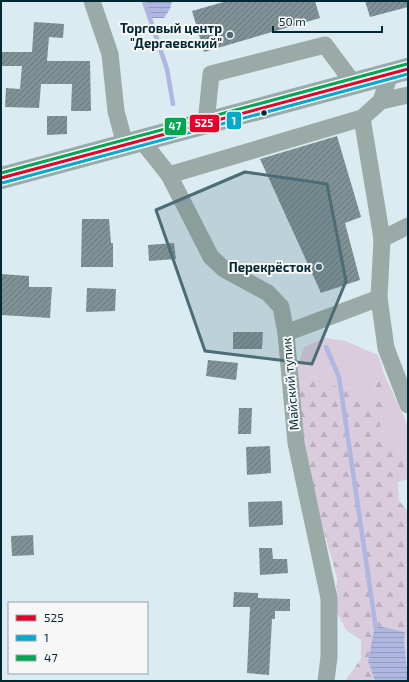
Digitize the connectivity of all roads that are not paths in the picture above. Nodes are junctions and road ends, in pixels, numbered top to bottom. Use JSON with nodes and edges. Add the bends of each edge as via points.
{"nodes":[{"id":1,"x":92,"y":1,"type":"edge"},
{"id":2,"x":399,"y":72,"type":"edge"},
{"id":3,"x":354,"y":84,"type":"junction"},
{"id":4,"x":408,"y":95,"type":"edge"},
{"id":5,"x":381,"y":101,"type":"junction"},
{"id":6,"x":362,"y":118,"type":"junction"},
{"id":7,"x":206,"y":123,"type":"junction"},
{"id":8,"x":134,"y":143,"type":"junction"},
{"id":9,"x":169,"y":175,"type":"junction"},
{"id":10,"x":1,"y":178,"type":"edge"},
{"id":11,"x":408,"y":226,"type":"edge"},
{"id":12,"x":382,"y":239,"type":"junction"},
{"id":13,"x":379,"y":298,"type":"junction"},
{"id":14,"x":286,"y":333,"type":"junction"},
{"id":15,"x":408,"y":406,"type":"edge"},
{"id":16,"x":326,"y":681,"type":"edge"}],
"edges":[{"from":1,"to":8,"type":"street","via":[[110,54],[116,111]]},
{"from":2,"to":3,"type":"main road"},
{"from":2,"to":5,"type":"street"},
{"from":3,"to":7,"type":"main road"},
{"from":3,"to":7,"type":"street","via":[[326,45],[211,74]]},
{"from":4,"to":5,"type":"street"},
{"from":5,"to":6,"type":"street"},
{"from":6,"to":9,"type":"street"},
{"from":6,"to":12,"type":"street"},
{"from":7,"to":8,"type":"main road"},
{"from":8,"to":9,"type":"street","name":"Майский тупик"},
{"from":8,"to":10,"type":"main road"},
{"from":9,"to":14,"type":"street","name":"Майский тупик","via":[[211,257],[224,269],[268,293],[277,302],[281,307]]},
{"from":11,"to":12,"type":"street"},
{"from":12,"to":13,"type":"street"},
{"from":13,"to":14,"type":"street"},
{"from":13,"to":15,"type":"street","via":[[386,348]]},
{"from":14,"to":16,"type":"street","name":"Майский тупик","via":[[296,443],[328,598],[329,656]]}]}
